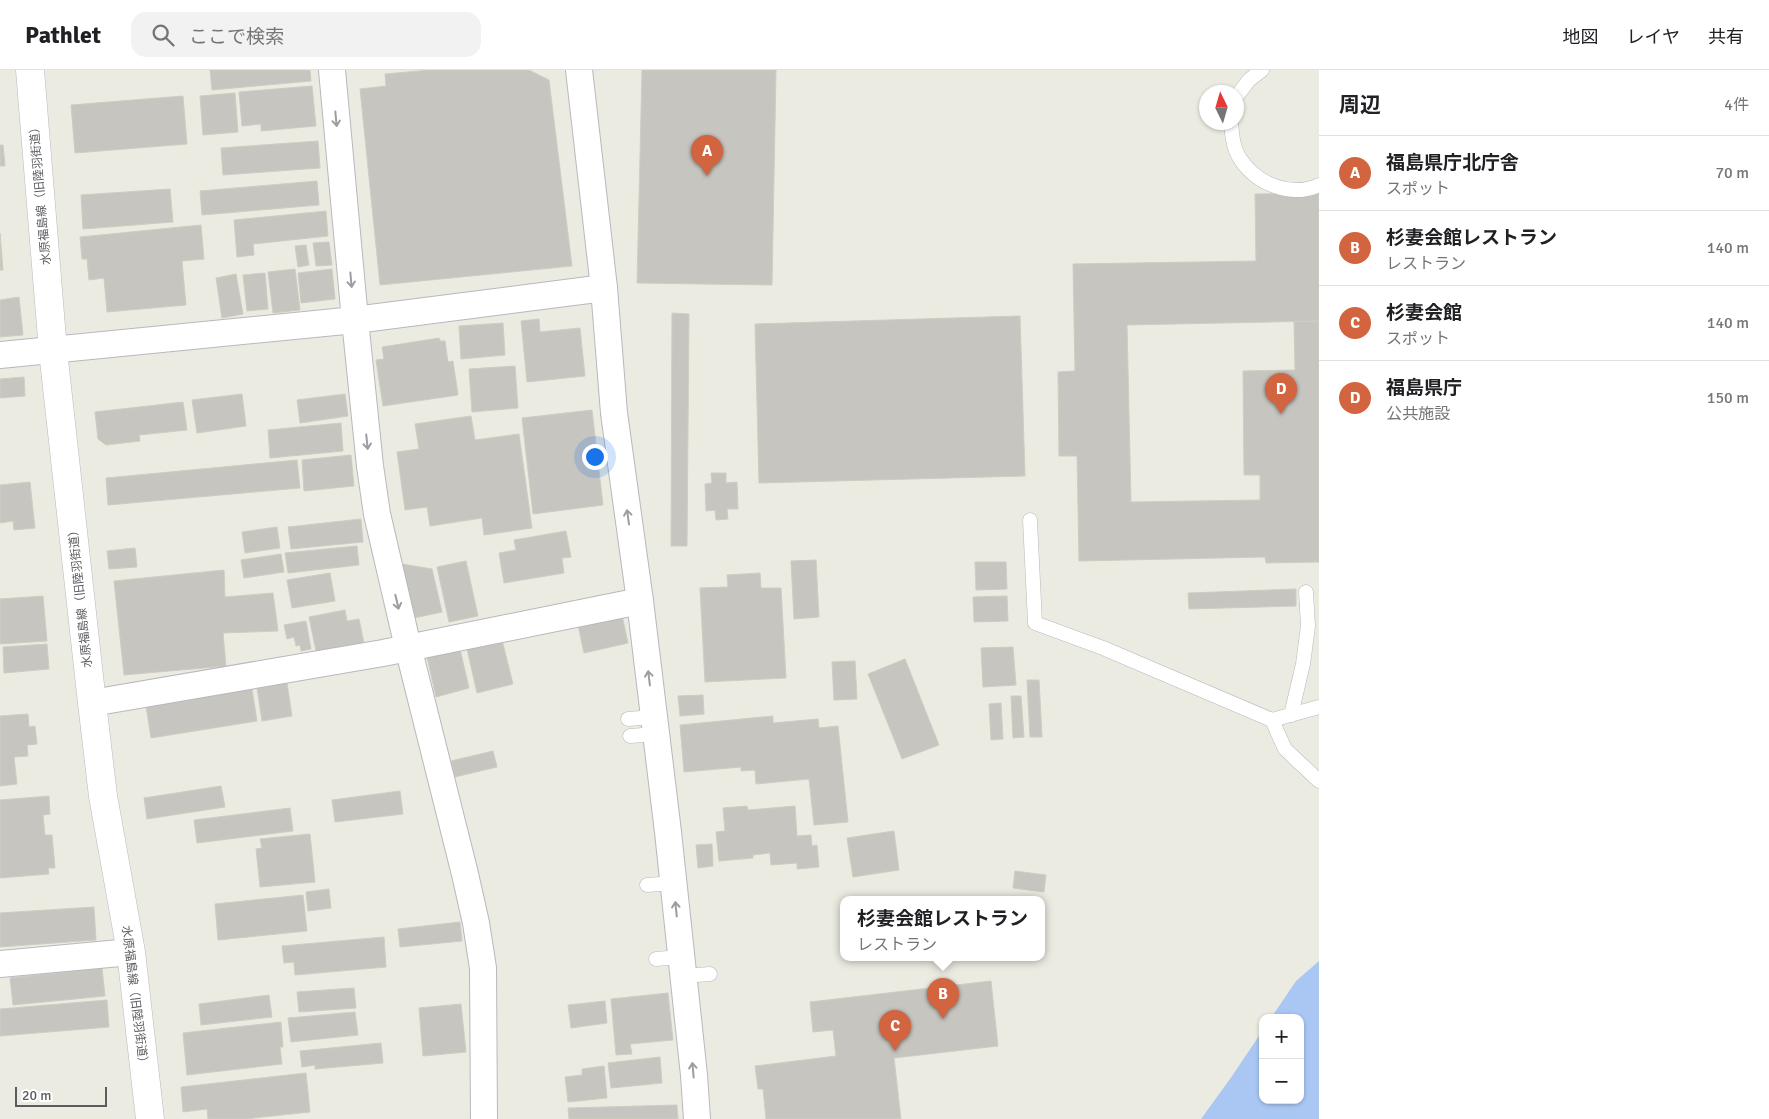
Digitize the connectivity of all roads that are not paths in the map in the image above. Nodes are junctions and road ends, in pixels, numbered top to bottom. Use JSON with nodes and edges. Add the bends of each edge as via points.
{"nodes":[{"id":1,"x":30,"y":70,"type":"edge"},
{"id":2,"x":332,"y":70,"type":"edge"},
{"id":3,"x":579,"y":70,"type":"edge"},
{"id":4,"x":1244,"y":70,"type":"edge"},
{"id":5,"x":1262,"y":70,"type":"edge"},
{"id":6,"x":1240,"y":85,"type":"edge"},
{"id":7,"x":1244,"y":87,"type":"edge"},
{"id":8,"x":1232,"y":130,"type":"edge"},
{"id":9,"x":1317,"y":187,"type":"edge"},
{"id":10,"x":604,"y":288,"type":"junction"},
{"id":11,"x":355,"y":320,"type":"junction"},
{"id":12,"x":53,"y":351,"type":"junction"},
{"id":13,"x":0,"y":355,"type":"edge"},
{"id":14,"x":1030,"y":520,"type":"dead end"},
{"id":15,"x":1306,"y":592,"type":"dead end"},
{"id":16,"x":640,"y":602,"type":"junction"},
{"id":17,"x":408,"y":647,"type":"junction"},
{"id":18,"x":92,"y":704,"type":"junction"},
{"id":19,"x":1319,"y":707,"type":"edge"},
{"id":20,"x":1291,"y":715,"type":"junction"},
{"id":21,"x":628,"y":719,"type":"dead end"},
{"id":22,"x":1272,"y":720,"type":"junction"},
{"id":23,"x":655,"y":726,"type":"junction"},
{"id":24,"x":630,"y":736,"type":"dead end"},
{"id":25,"x":1319,"y":781,"type":"edge"},
{"id":26,"x":674,"y":883,"type":"junction"},
{"id":27,"x":647,"y":885,"type":"dead end"},
{"id":28,"x":131,"y":952,"type":"junction"},
{"id":29,"x":656,"y":959,"type":"dead end"},
{"id":30,"x":0,"y":964,"type":"edge"},
{"id":31,"x":682,"y":966,"type":"junction"},
{"id":32,"x":710,"y":974,"type":"dead end"},
{"id":33,"x":150,"y":1119,"type":"edge"},
{"id":34,"x":484,"y":1119,"type":"edge"},
{"id":35,"x":697,"y":1119,"type":"edge"}],
"edges":[{"from":1,"to":12,"type":"main road","name":"水原福島線（旧陸羽街道）"},
{"from":2,"to":11,"type":"street","one_way":true},
{"from":3,"to":10,"type":"street"},
{"from":4,"to":6,"type":"lane"},
{"from":5,"to":7,"type":"lane"},
{"from":8,"to":9,"type":"lane","via":[[1240,158],[1253,175],[1271,185],[1292,190]]},
{"from":10,"to":11,"type":"street"},
{"from":16,"to":10,"type":"street","one_way":true,"via":[[614,413]]},
{"from":11,"to":12,"type":"street"},
{"from":11,"to":17,"type":"street","one_way":true,"via":[[377,514]]},
{"from":12,"to":13,"type":"street"},
{"from":12,"to":18,"type":"main road","name":"水原福島線（旧陸羽街道）"},
{"from":14,"to":22,"type":"lane","via":[[1035,623],[1103,648]]},
{"from":15,"to":20,"type":"lane","via":[[1308,626]]},
{"from":16,"to":17,"type":"street"},
{"from":23,"to":16,"type":"street","one_way":true},
{"from":17,"to":18,"type":"street"},
{"from":17,"to":34,"type":"street","via":[[465,874],[483,968]]},
{"from":18,"to":28,"type":"main road","name":"水原福島線（旧陸羽街道）","via":[[103,796]]},
{"from":19,"to":20,"type":"lane"},
{"from":20,"to":22,"type":"lane"},
{"from":21,"to":23,"type":"lane"},
{"from":22,"to":25,"type":"lane","via":[[1285,749]]},
{"from":23,"to":24,"type":"lane"},
{"from":23,"to":26,"type":"street"},
{"from":26,"to":27,"type":"lane"},
{"from":31,"to":26,"type":"street","one_way":true},
{"from":28,"to":30,"type":"street"},
{"from":28,"to":33,"type":"main road","name":"水原福島線（旧陸羽街道）"},
{"from":29,"to":31,"type":"lane"},
{"from":31,"to":32,"type":"lane"},
{"from":35,"to":31,"type":"street","one_way":true}]}
